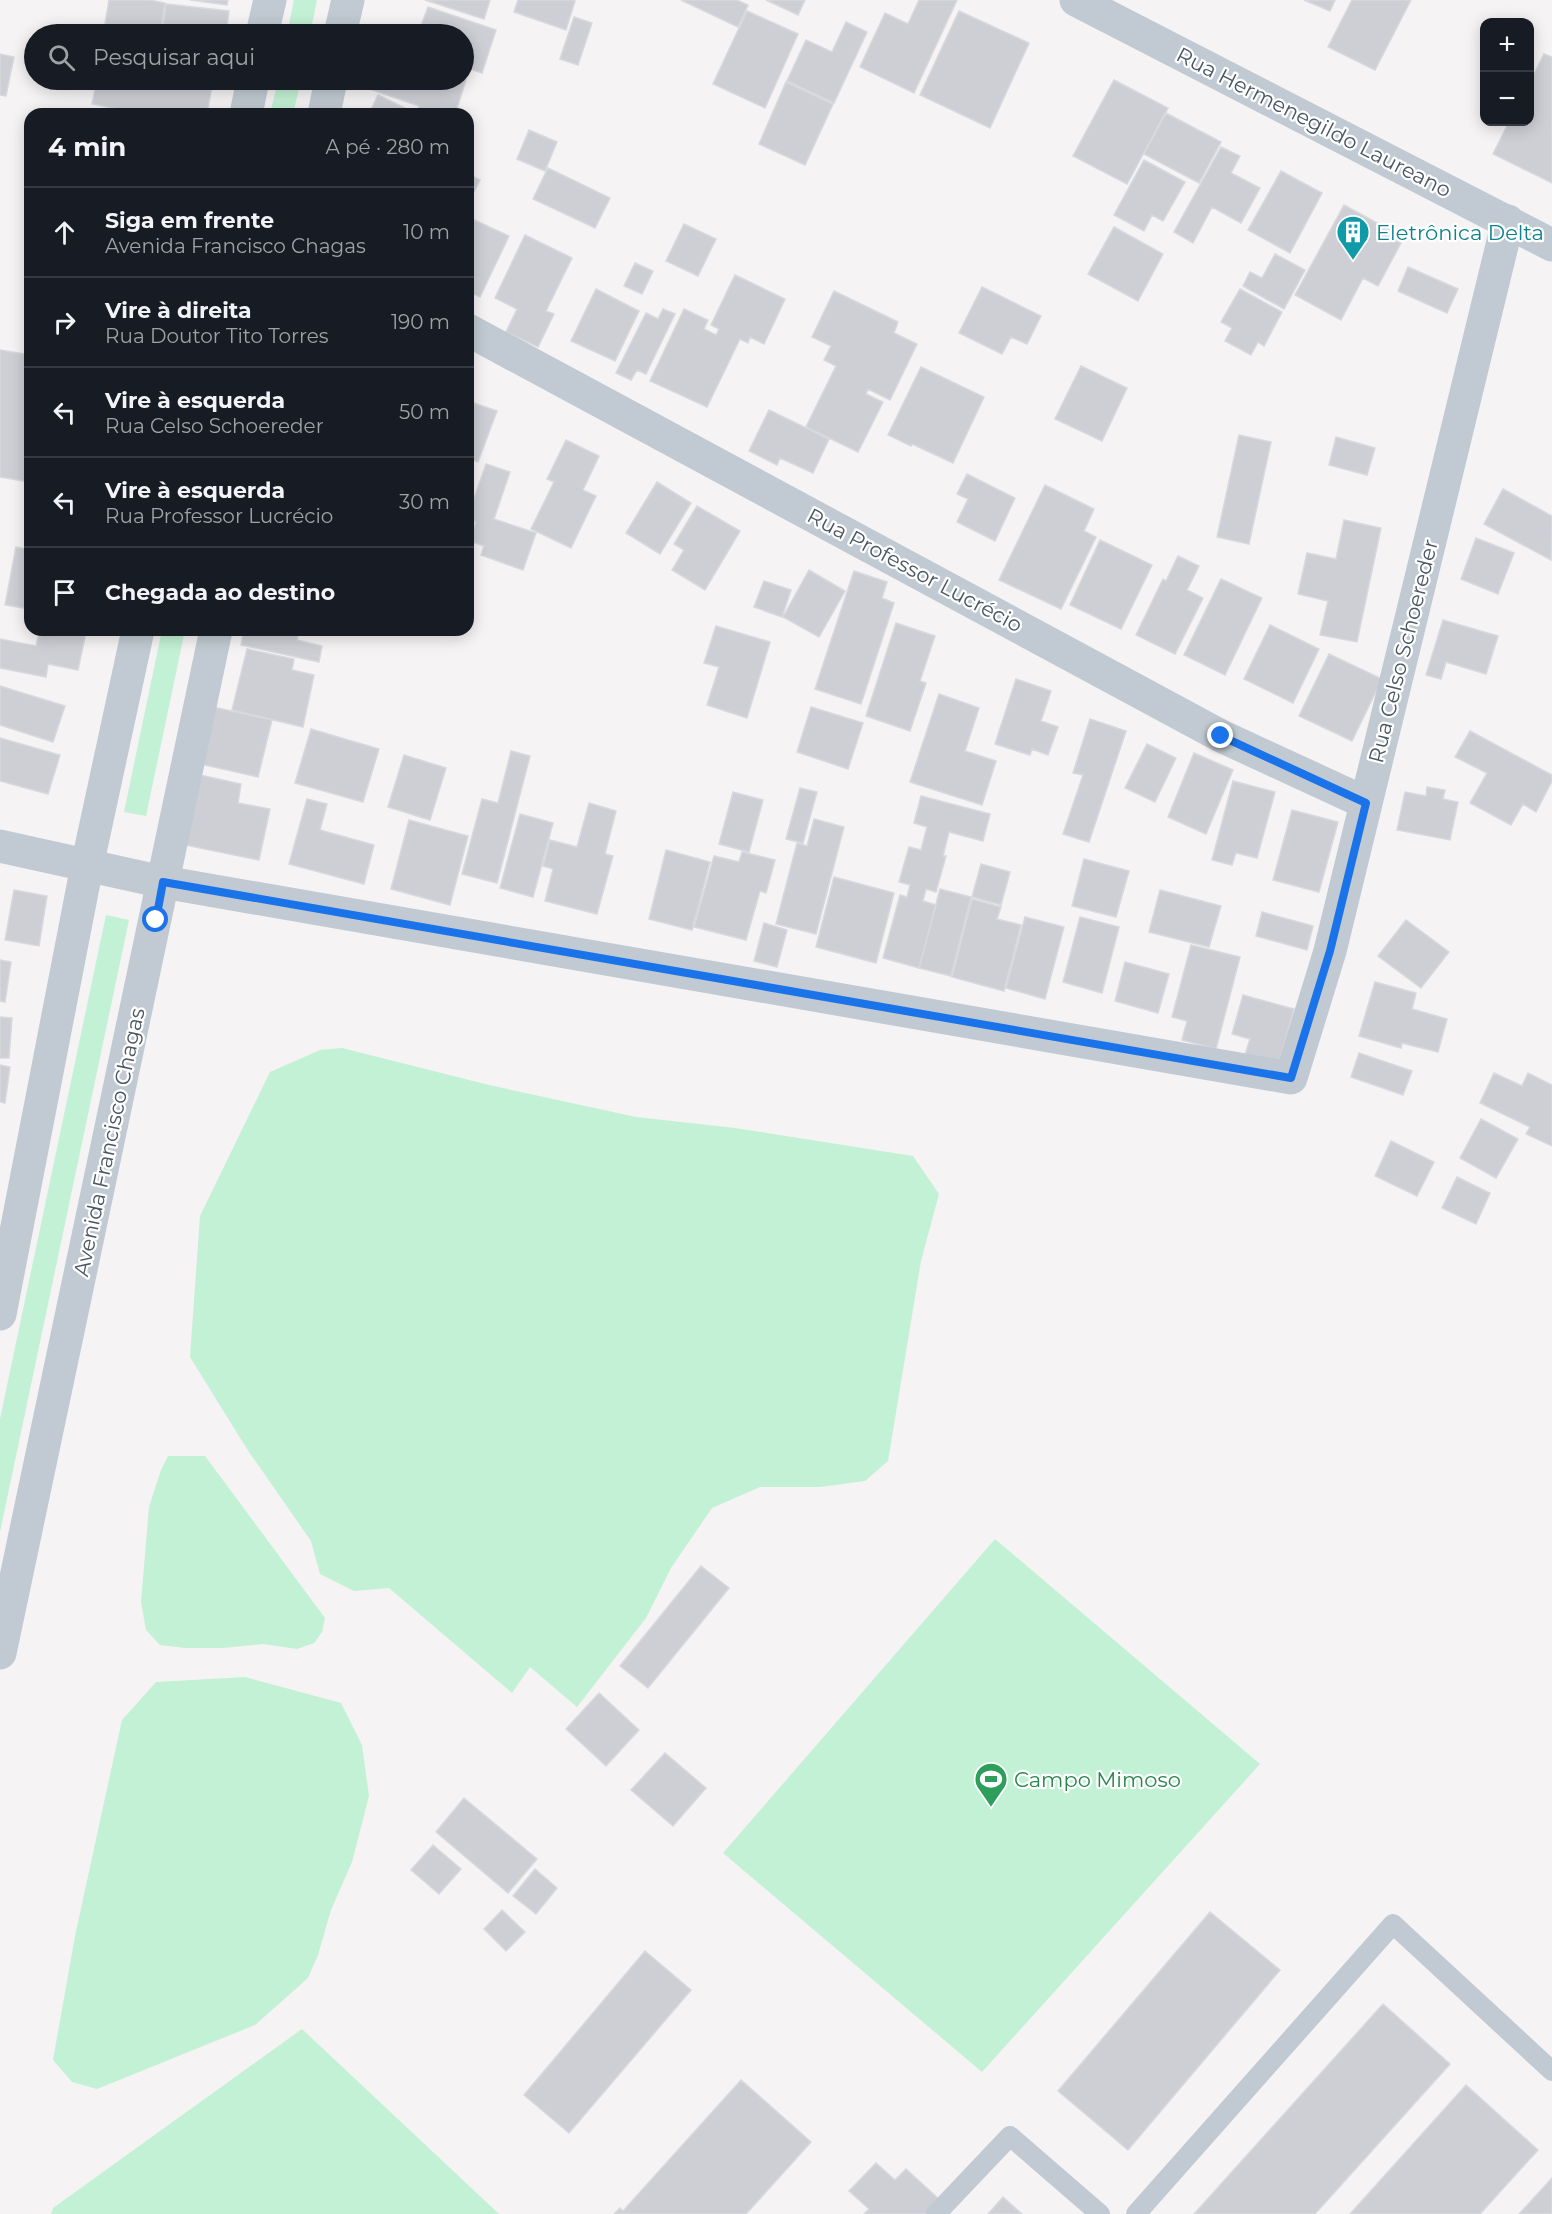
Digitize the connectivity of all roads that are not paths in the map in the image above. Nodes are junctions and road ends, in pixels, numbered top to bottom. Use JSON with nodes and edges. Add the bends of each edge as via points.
{"nodes":[{"id":1,"x":270,"y":0,"type":"edge"},
{"id":2,"x":348,"y":0,"type":"edge"},
{"id":3,"x":1076,"y":0,"type":"edge"},
{"id":4,"x":264,"y":24,"type":"edge"},
{"id":5,"x":342,"y":24,"type":"edge"},
{"id":6,"x":251,"y":90,"type":"edge"},
{"id":7,"x":329,"y":90,"type":"edge"},
{"id":8,"x":247,"y":108,"type":"edge"},
{"id":9,"x":325,"y":108,"type":"edge"},
{"id":10,"x":1508,"y":222,"type":"junction"},
{"id":11,"x":1552,"y":245,"type":"edge"},
{"id":12,"x":474,"y":333,"type":"edge"},
{"id":13,"x":137,"y":636,"type":"edge"},
{"id":14,"x":215,"y":636,"type":"edge"},
{"id":15,"x":1366,"y":803,"type":"junction"},
{"id":16,"x":0,"y":846,"type":"edge"},
{"id":17,"x":87,"y":866,"type":"junction"},
{"id":18,"x":163,"y":882,"type":"junction"},
{"id":19,"x":0,"y":1314,"type":"edge"},
{"id":20,"x":0,"y":1653,"type":"edge"},
{"id":21,"x":1552,"y":2071,"type":"edge"},
{"id":22,"x":936,"y":2214,"type":"edge"},
{"id":23,"x":1100,"y":2214,"type":"edge"},
{"id":24,"x":1136,"y":2214,"type":"edge"}],
"edges":[{"from":1,"to":4,"type":"street"},
{"from":2,"to":5,"type":"street"},
{"from":3,"to":10,"type":"street","name":"Rua Hermenegildo Laureano"},
{"from":6,"to":8,"type":"street"},
{"from":7,"to":9,"type":"street"},
{"from":10,"to":11,"type":"street","name":"Rua Hermenegildo Laureano"},
{"from":10,"to":15,"type":"street","name":"Rua Celso Schoereder"},
{"from":12,"to":15,"type":"street","name":"Rua Professor Lucrécio","via":[[1221,736]]},
{"from":13,"to":17,"type":"street"},
{"from":14,"to":18,"type":"street","name":"Avenida Francisco Chagas"},
{"from":15,"to":18,"type":"street","name":"Rua Celso Schoereder","via":[[1330,951],[1291,1078]]},
{"from":16,"to":17,"type":"street"},
{"from":17,"to":18,"type":"street"},
{"from":17,"to":19,"type":"street"},
{"from":18,"to":20,"type":"street","name":"Avenida Francisco Chagas"},
{"from":21,"to":24,"type":"lane","via":[[1393,1924]]},
{"from":22,"to":23,"type":"lane","via":[[1010,2136]]}]}
